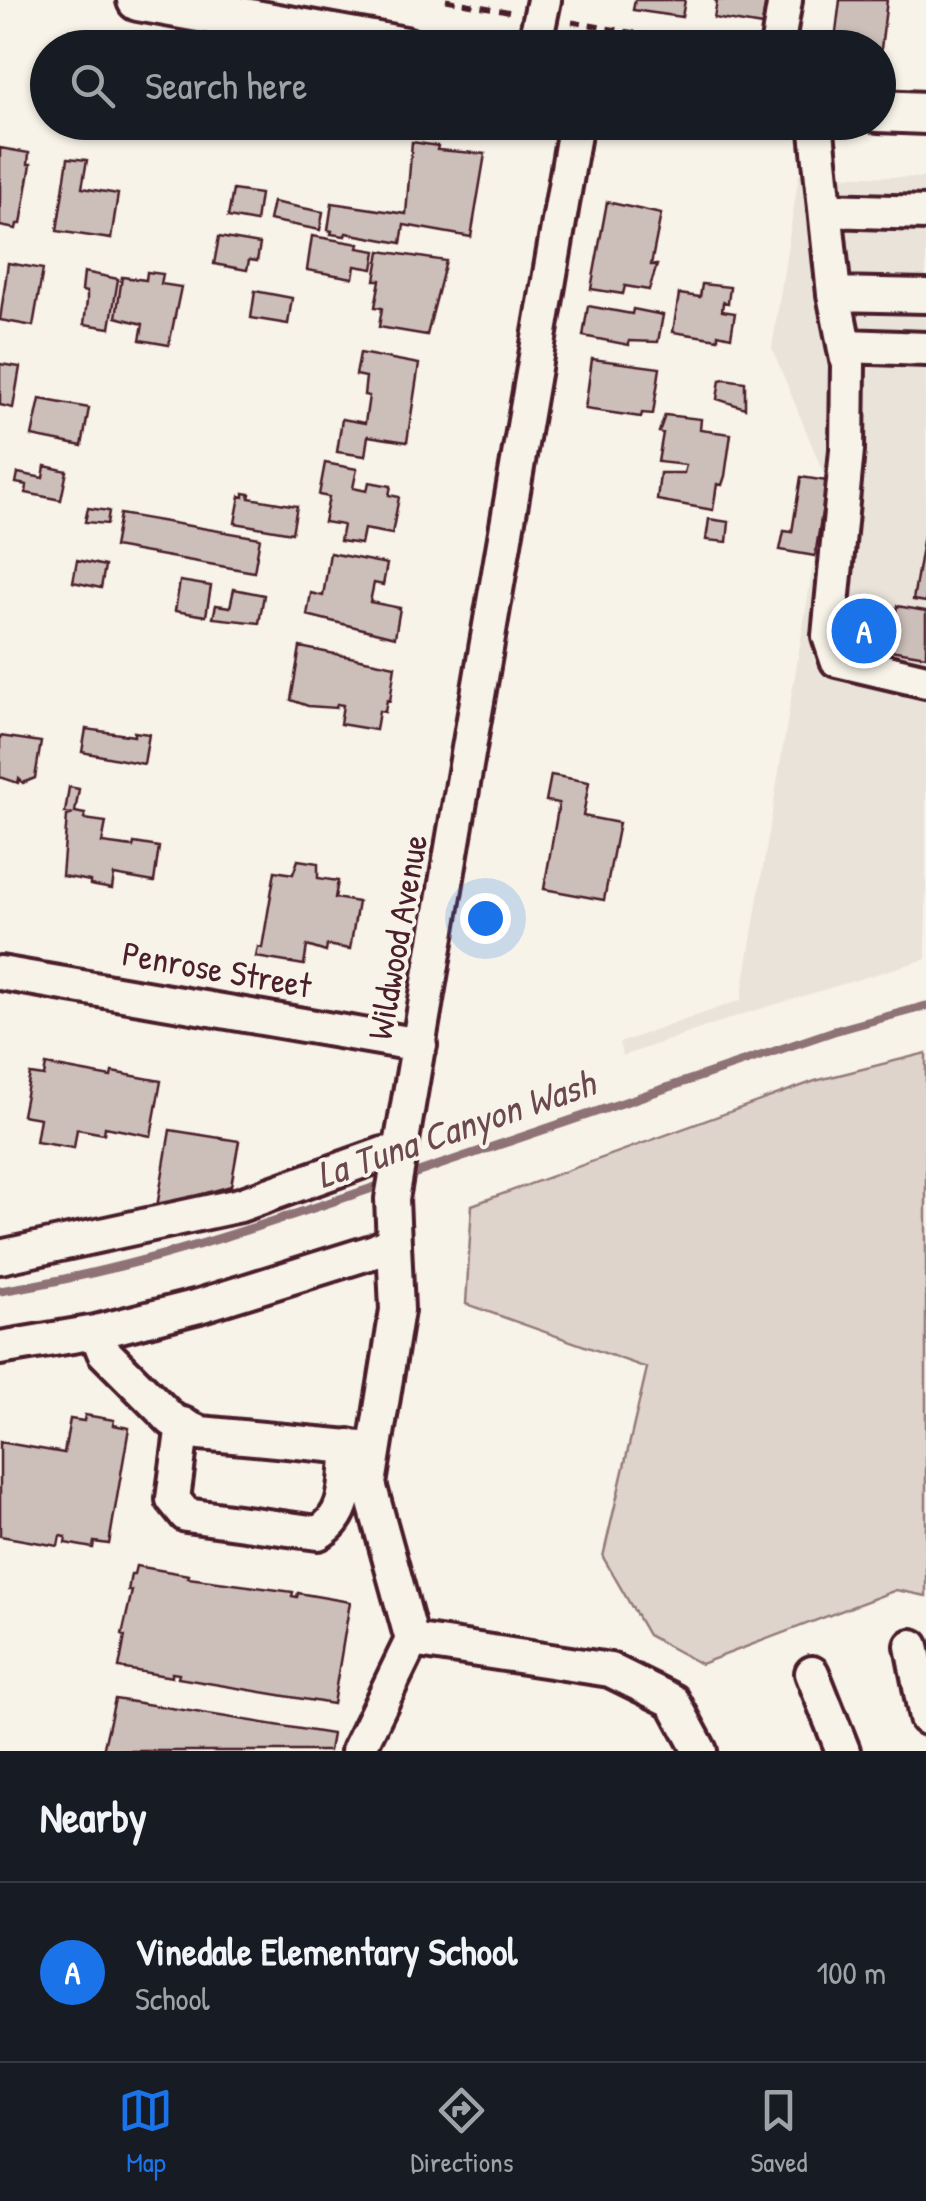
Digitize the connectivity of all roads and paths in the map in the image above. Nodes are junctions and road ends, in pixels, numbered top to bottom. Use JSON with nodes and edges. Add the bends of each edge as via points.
{"nodes":[{"id":1,"x":138,"y":0,"type":"edge"},
{"id":2,"x":446,"y":0,"type":"edge"},
{"id":3,"x":784,"y":0,"type":"edge"},
{"id":4,"x":539,"y":21,"type":"edge"},
{"id":5,"x":305,"y":30,"type":"edge"},
{"id":6,"x":600,"y":30,"type":"edge"},
{"id":7,"x":780,"y":30,"type":"edge"},
{"id":8,"x":896,"y":112,"type":"edge"},
{"id":9,"x":926,"y":113,"type":"edge"},
{"id":10,"x":573,"y":140,"type":"edge"},
{"id":11,"x":818,"y":140,"type":"edge"},
{"id":12,"x":826,"y":210,"type":"junction"},
{"id":13,"x":926,"y":214,"type":"edge"},
{"id":14,"x":834,"y":294,"type":"junction"},
{"id":15,"x":926,"y":296,"type":"edge"},
{"id":16,"x":846,"y":346,"type":"junction"},
{"id":17,"x":926,"y":349,"type":"edge"},
{"id":18,"x":926,"y":681,"type":"edge"},
{"id":19,"x":0,"y":972,"type":"edge"},
{"id":20,"x":420,"y":1045,"type":"junction"},
{"id":21,"x":398,"y":1158,"type":"junction"},
{"id":22,"x":393,"y":1242,"type":"junction"},
{"id":23,"x":0,"y":1257,"type":"edge"},
{"id":24,"x":96,"y":1332,"type":"junction"},
{"id":25,"x":0,"y":1348,"type":"edge"},
{"id":26,"x":182,"y":1424,"type":"junction"},
{"id":27,"x":362,"y":1448,"type":"junction"},
{"id":28,"x":412,"y":1640,"type":"junction"},
{"id":29,"x":912,"y":1646,"type":"dead end"},
{"id":30,"x":812,"y":1674,"type":"dead end"},
{"id":31,"x":926,"y":1718,"type":"edge"},
{"id":32,"x":358,"y":1751,"type":"edge"},
{"id":33,"x":700,"y":1751,"type":"edge"},
{"id":34,"x":843,"y":1751,"type":"edge"}],
"edges":[{"from":1,"to":5,"type":"main road"},
{"from":2,"to":4,"type":"path"},
{"from":3,"to":7,"type":"street"},
{"from":4,"to":6,"type":"path"},
{"from":8,"to":9,"type":"main road"},
{"from":10,"to":20,"type":"street","name":"Wildwood Avenue"},
{"from":11,"to":12,"type":"street"},
{"from":12,"to":13,"type":"street"},
{"from":12,"to":14,"type":"street"},
{"from":14,"to":15,"type":"street"},
{"from":14,"to":16,"type":"street"},
{"from":16,"to":17,"type":"street"},
{"from":16,"to":18,"type":"street","via":[[847,450],[828,636],[837,660]]},
{"from":19,"to":20,"type":"street","name":"Penrose Street"},
{"from":20,"to":21,"type":"street","name":"Wildwood Avenue"},
{"from":21,"to":22,"type":"street","name":"Wildwood Avenue"},
{"from":21,"to":23,"type":"street","via":[[383,1154],[240,1206]]},
{"from":22,"to":24,"type":"street"},
{"from":22,"to":27,"type":"street","name":"Wildwood Avenue","via":[[397,1310]]},
{"from":24,"to":25,"type":"street"},
{"from":24,"to":26,"type":"street","via":[[104,1352]]},
{"from":26,"to":27,"type":"street","via":[[200,1433]]},
{"from":26,"to":27,"type":"street","via":[[173,1499],[186,1515],[318,1533],[341,1509]]},
{"from":27,"to":28,"type":"street","name":"Wildwood Avenue"},
{"from":28,"to":32,"type":"street"},
{"from":28,"to":33,"type":"street","via":[[610,1670],[672,1701]]},
{"from":29,"to":31,"type":"street"},
{"from":30,"to":34,"type":"street"}]}
